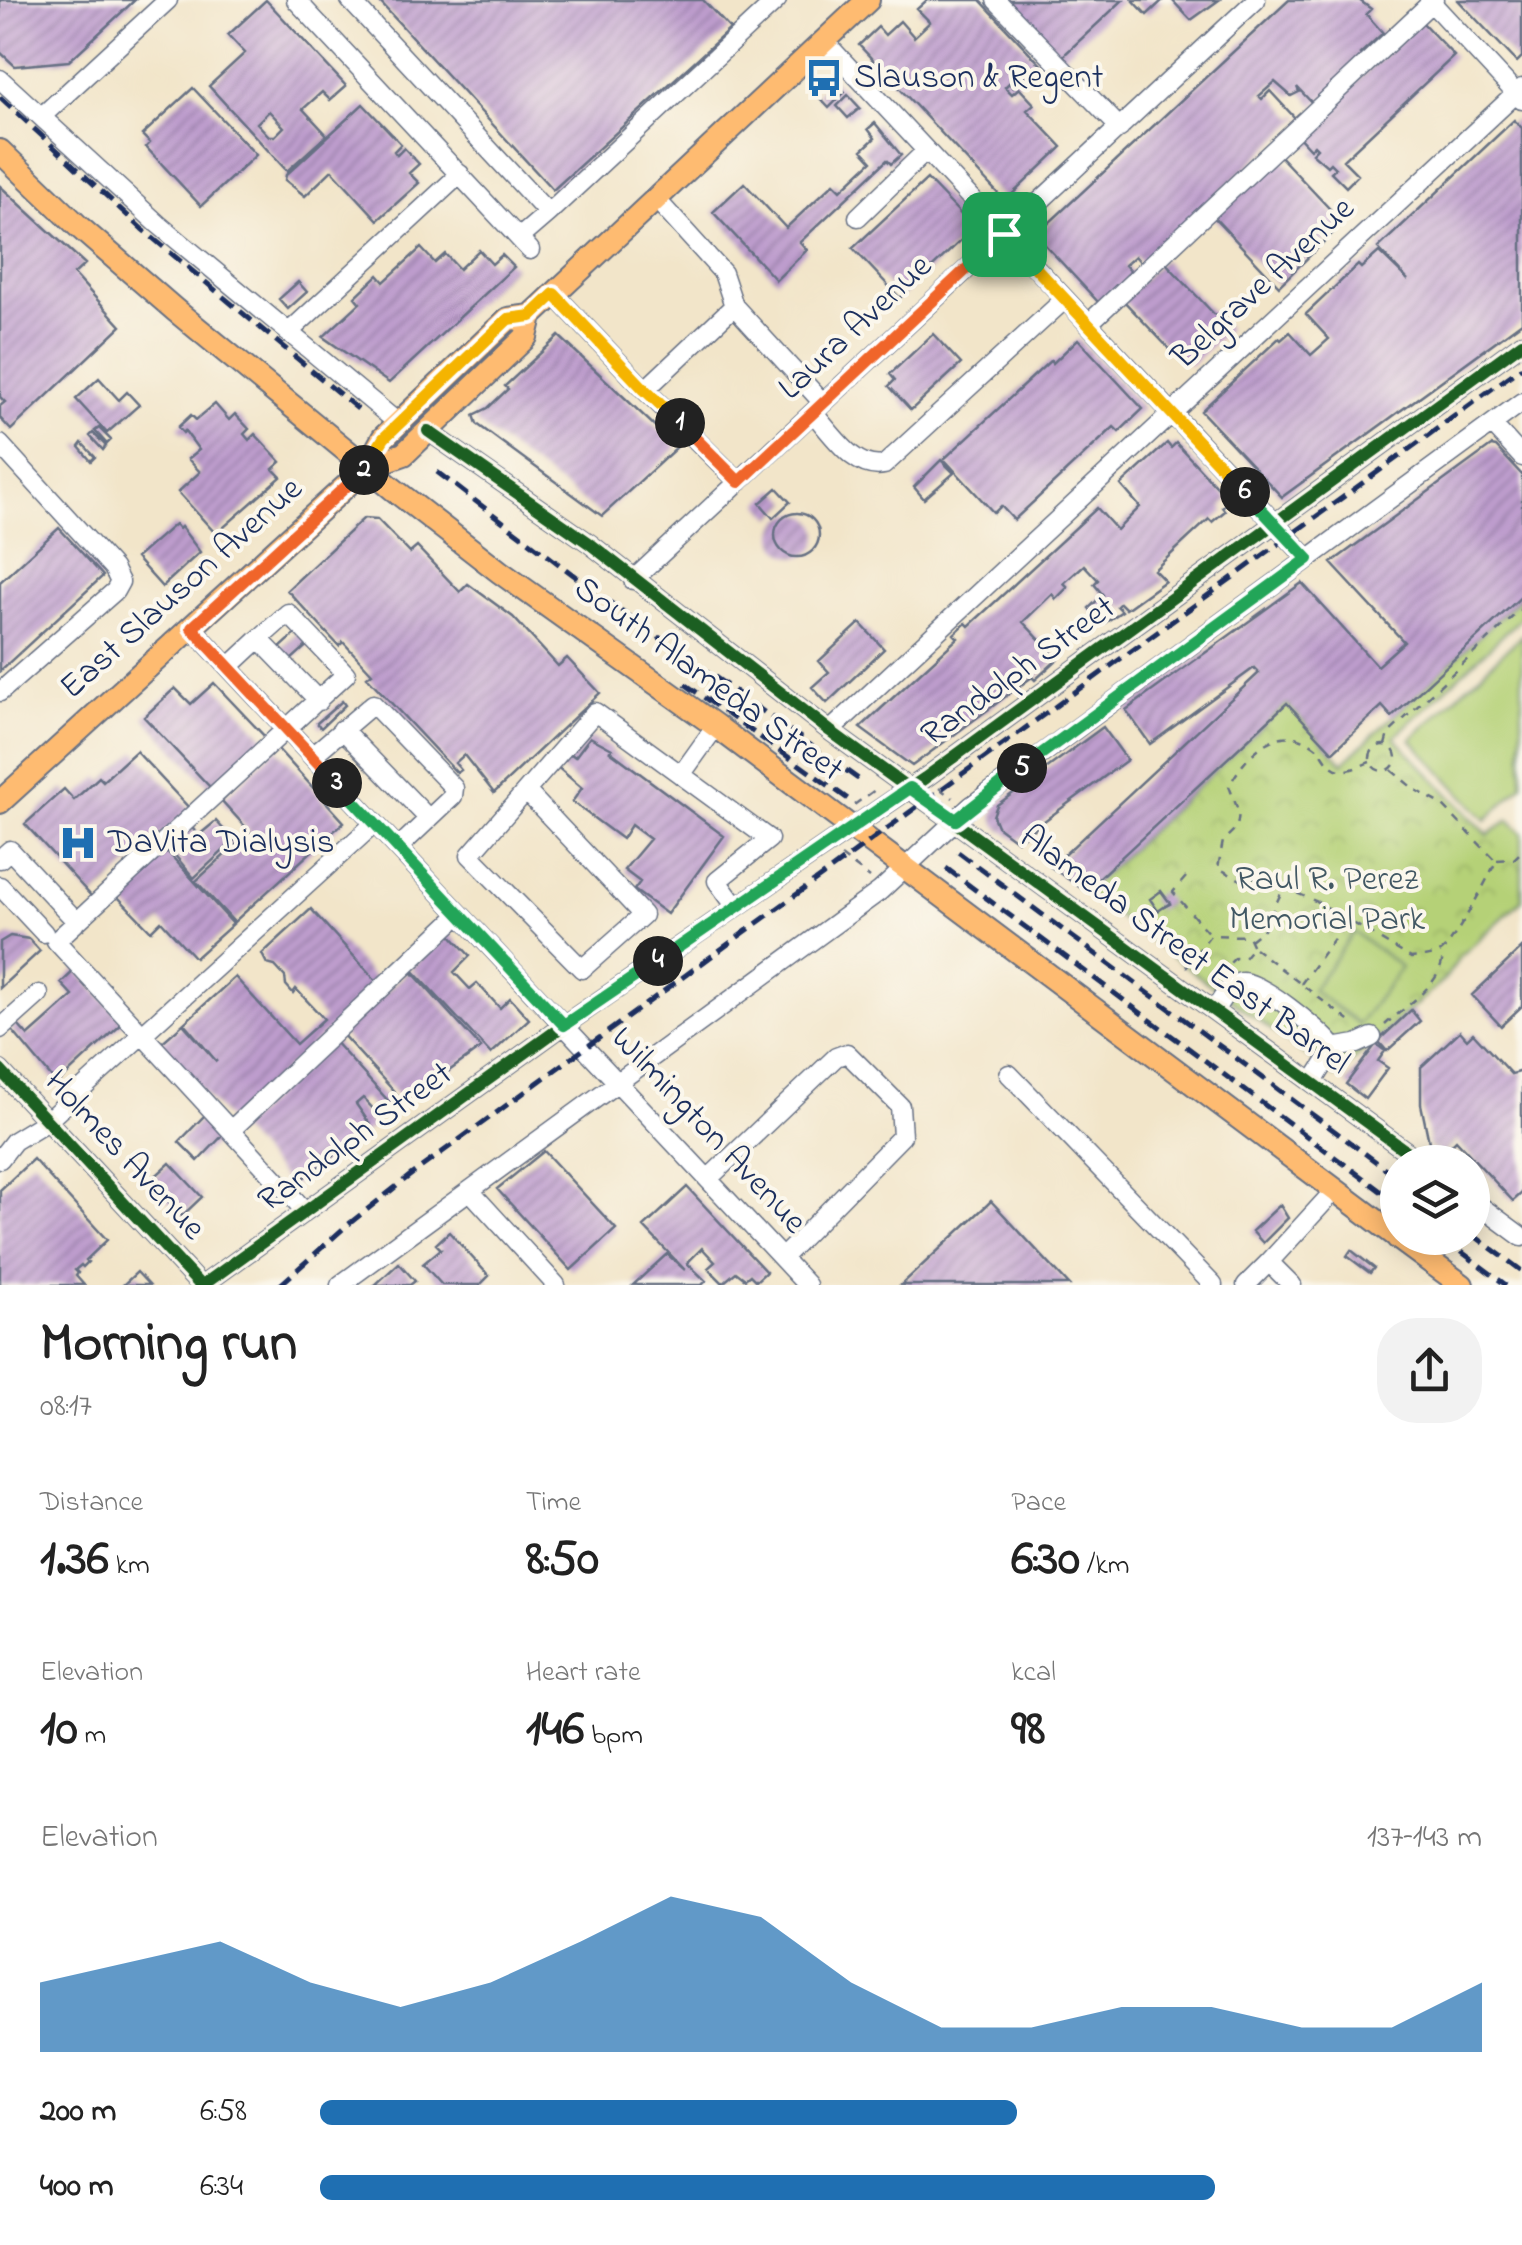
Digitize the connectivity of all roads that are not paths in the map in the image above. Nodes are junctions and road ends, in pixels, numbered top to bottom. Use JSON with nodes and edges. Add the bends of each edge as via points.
{"nodes":[{"id":1,"x":168,"y":0,"type":"edge"},
{"id":2,"x":296,"y":0,"type":"edge"},
{"id":3,"x":350,"y":0,"type":"edge"},
{"id":4,"x":777,"y":0,"type":"edge"},
{"id":5,"x":868,"y":0,"type":"edge"},
{"id":6,"x":996,"y":0,"type":"edge"},
{"id":7,"x":1256,"y":0,"type":"edge"},
{"id":8,"x":1431,"y":1,"type":"edge"},
{"id":9,"x":824,"y":41,"type":"junction"},
{"id":10,"x":0,"y":79,"type":"edge"},
{"id":11,"x":1520,"y":94,"type":"edge"},
{"id":12,"x":41,"y":117,"type":"junction"},
{"id":13,"x":1120,"y":128,"type":"junction"},
{"id":14,"x":926,"y":150,"type":"junction"},
{"id":15,"x":0,"y":151,"type":"edge"},
{"id":16,"x":460,"y":174,"type":"junction"},
{"id":17,"x":656,"y":199,"type":"junction"},
{"id":18,"x":548,"y":213,"type":"junction"},
{"id":19,"x":858,"y":217,"type":"dead end"},
{"id":20,"x":1004,"y":234,"type":"junction"},
{"id":21,"x":554,"y":294,"type":"junction"},
{"id":22,"x":1065,"y":300,"type":"junction"},
{"id":23,"x":734,"y":306,"type":"junction"},
{"id":24,"x":531,"y":316,"type":"junction"},
{"id":25,"x":1088,"y":324,"type":"junction"},
{"id":26,"x":288,"y":332,"type":"junction"},
{"id":27,"x":1522,"y":343,"type":"edge"},
{"id":28,"x":645,"y":390,"type":"junction"},
{"id":29,"x":1522,"y":402,"type":"edge"},
{"id":30,"x":818,"y":408,"type":"junction"},
{"id":31,"x":1172,"y":414,"type":"junction"},
{"id":32,"x":398,"y":424,"type":"junction"},
{"id":33,"x":1492,"y":424,"type":"junction"},
{"id":34,"x":428,"y":431,"type":"junction"},
{"id":35,"x":0,"y":444,"type":"edge"},
{"id":36,"x":1522,"y":456,"type":"edge"},
{"id":37,"x":368,"y":467,"type":"junction"},
{"id":38,"x":739,"y":482,"type":"junction"},
{"id":39,"x":1274,"y":524,"type":"junction"},
{"id":40,"x":1308,"y":559,"type":"junction"},
{"id":41,"x":633,"y":580,"type":"junction"},
{"id":42,"x":192,"y":628,"type":"junction"},
{"id":43,"x":260,"y":639,"type":"junction"},
{"id":44,"x":229,"y":667,"type":"junction"},
{"id":45,"x":0,"y":692,"type":"edge"},
{"id":46,"x":319,"y":701,"type":"junction"},
{"id":47,"x":716,"y":726,"type":"junction"},
{"id":48,"x":342,"y":729,"type":"junction"},
{"id":49,"x":288,"y":730,"type":"junction"},
{"id":50,"x":830,"y":731,"type":"junction"},
{"id":51,"x":312,"y":756,"type":"junction"},
{"id":52,"x":681,"y":775,"type":"junction"},
{"id":53,"x":910,"y":788,"type":"junction"},
{"id":54,"x":527,"y":792,"type":"junction"},
{"id":55,"x":0,"y":802,"type":"edge"},
{"id":56,"x":957,"y":811,"type":"junction"},
{"id":57,"x":853,"y":817,"type":"junction"},
{"id":58,"x":430,"y":819,"type":"junction"},
{"id":59,"x":375,"y":823,"type":"junction"},
{"id":60,"x":398,"y":848,"type":"junction"},
{"id":61,"x":0,"y":859,"type":"edge"},
{"id":62,"x":905,"y":869,"type":"junction"},
{"id":63,"x":0,"y":886,"type":"edge"},
{"id":64,"x":16,"y":903,"type":"junction"},
{"id":65,"x":736,"y":907,"type":"junction"},
{"id":66,"x":460,"y":914,"type":"junction"},
{"id":67,"x":0,"y":918,"type":"edge"},
{"id":68,"x":77,"y":922,"type":"junction"},
{"id":69,"x":44,"y":933,"type":"dead end"},
{"id":70,"x":39,"y":994,"type":"dead end"},
{"id":71,"x":1215,"y":1010,"type":"junction"},
{"id":72,"x":564,"y":1025,"type":"junction"},
{"id":73,"x":0,"y":1029,"type":"edge"},
{"id":74,"x":143,"y":1034,"type":"junction"},
{"id":75,"x":1372,"y":1037,"type":"road end"},
{"id":76,"x":1332,"y":1048,"type":"junction"},
{"id":77,"x":0,"y":1070,"type":"edge"},
{"id":78,"x":1009,"y":1074,"type":"dead end"},
{"id":79,"x":1312,"y":1082,"type":"junction"},
{"id":80,"x":618,"y":1083,"type":"junction"},
{"id":81,"x":47,"y":1121,"type":"junction"},
{"id":82,"x":231,"y":1130,"type":"junction"},
{"id":83,"x":1398,"y":1145,"type":"edge"},
{"id":84,"x":0,"y":1159,"type":"edge"},
{"id":85,"x":708,"y":1179,"type":"junction"},
{"id":86,"x":1335,"y":1190,"type":"junction"},
{"id":87,"x":471,"y":1192,"type":"junction"},
{"id":88,"x":305,"y":1211,"type":"junction"},
{"id":89,"x":1490,"y":1213,"type":"edge"},
{"id":90,"x":1380,"y":1224,"type":"edge"},
{"id":91,"x":1522,"y":1237,"type":"edge"},
{"id":92,"x":1418,"y":1255,"type":"edge"},
{"id":93,"x":782,"y":1258,"type":"junction"},
{"id":94,"x":1269,"y":1262,"type":"junction"},
{"id":95,"x":1445,"y":1280,"type":"edge"},
{"id":96,"x":797,"y":1282,"type":"edge"},
{"id":97,"x":202,"y":1285,"type":"edge"},
{"id":98,"x":340,"y":1285,"type":"edge"},
{"id":99,"x":556,"y":1285,"type":"edge"},
{"id":100,"x":1214,"y":1285,"type":"edge"},
{"id":101,"x":1246,"y":1285,"type":"edge"},
{"id":102,"x":1292,"y":1285,"type":"edge"}],
"edges":[{"from":1,"to":12,"type":"street"},
{"from":2,"to":16,"type":"street"},
{"from":3,"to":18,"type":"street"},
{"from":4,"to":18,"type":"street"},
{"from":5,"to":9,"type":"main road","name":"East Slauson Avenue"},
{"from":6,"to":13,"type":"street"},
{"from":7,"to":13,"type":"street","name":"Laura Avenue"},
{"from":8,"to":11,"type":"street"},
{"from":8,"to":25,"type":"street"},
{"from":9,"to":14,"type":"street"},
{"from":9,"to":17,"type":"main road","name":"East Slauson Avenue"},
{"from":10,"to":12,"type":"street"},
{"from":11,"to":31,"type":"street","name":"Belgrave Avenue"},
{"from":12,"to":26,"type":"street"},
{"from":13,"to":20,"type":"street","name":"Laura Avenue"},
{"from":14,"to":19,"type":"street"},
{"from":14,"to":20,"type":"street"},
{"from":15,"to":37,"type":"main road","name":"South Alameda Street","via":[[175,310]]},
{"from":16,"to":18,"type":"street","via":[[525,244]]},
{"from":16,"to":26,"type":"street"},
{"from":17,"to":21,"type":"main road","name":"East Slauson Avenue"},
{"from":17,"to":23,"type":"street","via":[[723,273]]},
{"from":20,"to":22,"type":"street"},
{"from":20,"to":30,"type":"street","name":"Laura Avenue"},
{"from":21,"to":24,"type":"main road","name":"East Slauson Avenue"},
{"from":21,"to":28,"type":"street"},
{"from":22,"to":25,"type":"street"},
{"from":22,"to":30,"type":"street","via":[[884,465],[861,464]]},
{"from":23,"to":28,"type":"street"},
{"from":23,"to":30,"type":"street"},
{"from":24,"to":32,"type":"main road","name":"East Slauson Avenue","via":[[508,319]]},
{"from":24,"to":34,"type":"main road","name":"East Slauson Avenue","via":[[526,337]]},
{"from":25,"to":31,"type":"street"},
{"from":26,"to":32,"type":"street"},
{"from":27,"to":39,"type":"street","name":"Randolph Street"},
{"from":28,"to":38,"type":"street"},
{"from":29,"to":33,"type":"street"},
{"from":30,"to":38,"type":"street","name":"Laura Avenue"},
{"from":31,"to":39,"type":"street"},
{"from":31,"to":50,"type":"street","name":"Belgrave Avenue"},
{"from":32,"to":37,"type":"main road","name":"East Slauson Avenue"},
{"from":33,"to":36,"type":"street"},
{"from":33,"to":40,"type":"street"},
{"from":34,"to":37,"type":"main road","name":"East Slauson Avenue","via":[[404,454]]},
{"from":34,"to":41,"type":"street","name":"Alameda Street East Barrel"},
{"from":35,"to":45,"type":"street","name":"East Slauson Avenue","via":[[120,582]]},
{"from":37,"to":42,"type":"main road","name":"East Slauson Avenue"},
{"from":37,"to":47,"type":"main road","name":"South Alameda Street","via":[[500,572]]},
{"from":38,"to":41,"type":"street","name":"Laura Avenue"},
{"from":39,"to":40,"type":"street"},
{"from":39,"to":53,"type":"street","name":"Randolph Street"},
{"from":40,"to":56,"type":"street"},
{"from":41,"to":50,"type":"street","name":"Alameda Street East Barrel"},
{"from":42,"to":44,"type":"street","name":"Wilmington Avenue"},
{"from":42,"to":55,"type":"main road","name":"East Slauson Avenue"},
{"from":43,"to":44,"type":"street"},
{"from":43,"to":46,"type":"street"},
{"from":43,"to":46,"type":"street","via":[[288,613],[346,674]]},
{"from":44,"to":49,"type":"street","name":"Wilmington Avenue"},
{"from":46,"to":49,"type":"street"},
{"from":47,"to":52,"type":"street"},
{"from":47,"to":57,"type":"main road","name":"South Alameda Street"},
{"from":48,"to":51,"type":"street"},
{"from":48,"to":58,"type":"street"},
{"from":48,"to":58,"type":"street","via":[[368,705],[376,706],[454,788]]},
{"from":49,"to":51,"type":"street","name":"Wilmington Avenue"},
{"from":49,"to":68,"type":"street"},
{"from":50,"to":53,"type":"street","name":"Alameda Street East Barrel"},
{"from":51,"to":59,"type":"street","name":"Wilmington Avenue"},
{"from":52,"to":54,"type":"street","via":[[595,712]]},
{"from":52,"to":65,"type":"street","via":[[769,840],[717,880]]},
{"from":53,"to":56,"type":"street","name":"Alameda Street East Barrel"},
{"from":53,"to":57,"type":"street","name":"Randolph Street"},
{"from":54,"to":54,"type":"street","via":[[470,855],[582,969],[643,915]]},
{"from":56,"to":62,"type":"street"},
{"from":56,"to":71,"type":"street","name":"Alameda Street East Barrel"},
{"from":57,"to":62,"type":"main road","name":"South Alameda Street"},
{"from":57,"to":65,"type":"street","name":"Randolph Street"},
{"from":58,"to":60,"type":"street"},
{"from":59,"to":60,"type":"street","name":"Wilmington Avenue"},
{"from":59,"to":74,"type":"street"},
{"from":60,"to":66,"type":"street","name":"Wilmington Avenue"},
{"from":61,"to":68,"type":"street","via":[[10,850]]},
{"from":62,"to":80,"type":"street"},
{"from":62,"to":86,"type":"main road","name":"South Alameda Street"},
{"from":63,"to":64,"type":"street"},
{"from":64,"to":67,"type":"street"},
{"from":64,"to":69,"type":"street"},
{"from":65,"to":72,"type":"street","name":"Randolph Street"},
{"from":66,"to":72,"type":"street","name":"Wilmington Avenue"},
{"from":66,"to":82,"type":"street"},
{"from":68,"to":74,"type":"street","via":[[56,941]]},
{"from":70,"to":73,"type":"street"},
{"from":71,"to":76,"type":"street","via":[[1233,985],[1255,983]]},
{"from":71,"to":79,"type":"street","name":"Alameda Street East Barrel"},
{"from":72,"to":80,"type":"street","name":"Wilmington Avenue"},
{"from":72,"to":88,"type":"street","name":"Randolph Street"},
{"from":74,"to":81,"type":"street"},
{"from":74,"to":82,"type":"street"},
{"from":75,"to":76,"type":"street"},
{"from":76,"to":79,"type":"street"},
{"from":77,"to":81,"type":"street","name":"Holmes Avenue"},
{"from":78,"to":100,"type":"street"},
{"from":79,"to":83,"type":"street","name":"Alameda Street East Barrel"},
{"from":80,"to":85,"type":"street","name":"Wilmington Avenue"},
{"from":80,"to":87,"type":"street"},
{"from":81,"to":84,"type":"street","via":[[14,1141]]},
{"from":81,"to":97,"type":"street","name":"Holmes Avenue"},
{"from":82,"to":88,"type":"street"},
{"from":85,"to":93,"type":"street","name":"Wilmington Avenue"},
{"from":85,"to":93,"type":"street","via":[[836,1056],[847,1054],[900,1106],[902,1136]]},
{"from":86,"to":90,"type":"main road","name":"South Alameda Street"},
{"from":86,"to":94,"type":"street"},
{"from":87,"to":98,"type":"street"},
{"from":87,"to":99,"type":"street"},
{"from":88,"to":97,"type":"street","name":"Randolph Street"},
{"from":89,"to":91,"type":"street"},
{"from":92,"to":95,"type":"main road","name":"South Alameda Street"},
{"from":93,"to":96,"type":"street","name":"Wilmington Avenue"},
{"from":94,"to":101,"type":"street"},
{"from":94,"to":102,"type":"street"}]}
